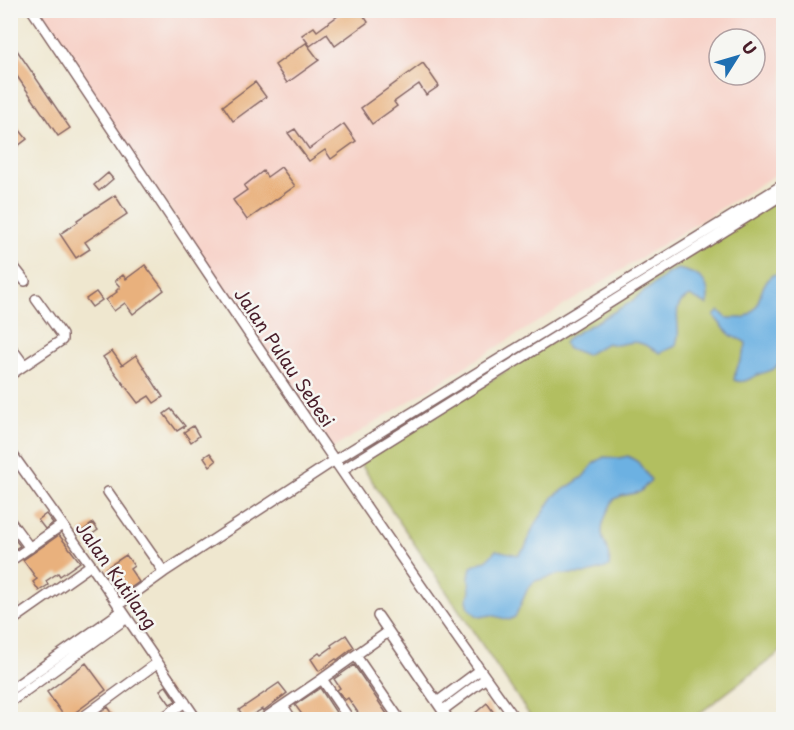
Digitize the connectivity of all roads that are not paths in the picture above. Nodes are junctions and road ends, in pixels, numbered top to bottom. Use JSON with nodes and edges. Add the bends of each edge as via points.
{"nodes":[{"id":1,"x":32,"y":10,"type":"edge"},
{"id":2,"x":783,"y":184,"type":"edge"},
{"id":3,"x":783,"y":194,"type":"edge"},
{"id":4,"x":10,"y":262,"type":"edge"},
{"id":5,"x":25,"y":281,"type":"dead end"},
{"id":6,"x":36,"y":299,"type":"dead end"},
{"id":7,"x":10,"y":346,"type":"edge"},
{"id":8,"x":24,"y":365,"type":"junction"},
{"id":9,"x":10,"y":375,"type":"edge"},
{"id":10,"x":10,"y":451,"type":"edge"},
{"id":11,"x":335,"y":460,"type":"junction"},
{"id":12,"x":342,"y":470,"type":"junction"},
{"id":13,"x":108,"y":492,"type":"dead end"},
{"id":14,"x":10,"y":521,"type":"edge"},
{"id":15,"x":62,"y":525,"type":"junction"},
{"id":16,"x":30,"y":548,"type":"junction"},
{"id":17,"x":10,"y":561,"type":"edge"},
{"id":18,"x":91,"y":564,"type":"junction"},
{"id":19,"x":164,"y":572,"type":"junction"},
{"id":20,"x":122,"y":611,"type":"junction"},
{"id":21,"x":378,"y":616,"type":"dead end"},
{"id":22,"x":10,"y":622,"type":"edge"},
{"id":23,"x":388,"y":632,"type":"junction"},
{"id":24,"x":73,"y":651,"type":"junction"},
{"id":25,"x":356,"y":656,"type":"junction"},
{"id":26,"x":157,"y":663,"type":"junction"},
{"id":27,"x":480,"y":670,"type":"junction"},
{"id":28,"x":486,"y":678,"type":"junction"},
{"id":29,"x":322,"y":679,"type":"junction"},
{"id":30,"x":10,"y":690,"type":"edge"},
{"id":31,"x":10,"y":702,"type":"edge"},
{"id":32,"x":184,"y":702,"type":"junction"},
{"id":33,"x":283,"y":706,"type":"junction"},
{"id":34,"x":440,"y":706,"type":"junction"},
{"id":35,"x":79,"y":720,"type":"edge"},
{"id":36,"x":160,"y":720,"type":"edge"},
{"id":37,"x":196,"y":720,"type":"edge"},
{"id":38,"x":262,"y":720,"type":"edge"},
{"id":39,"x":292,"y":720,"type":"edge"},
{"id":40,"x":350,"y":720,"type":"edge"},
{"id":41,"x":400,"y":720,"type":"edge"},
{"id":42,"x":449,"y":720,"type":"edge"},
{"id":43,"x":516,"y":720,"type":"edge"}],
"edges":[{"from":1,"to":11,"type":"street","name":"Jalan Pulau Sebesi"},
{"from":2,"to":11,"type":"street"},
{"from":3,"to":12,"type":"street"},
{"from":4,"to":5,"type":"street"},
{"from":6,"to":8,"type":"street","via":[[62,340]]},
{"from":7,"to":8,"type":"street"},
{"from":8,"to":9,"type":"street"},
{"from":10,"to":15,"type":"street","name":"Jalan Kutilang"},
{"from":11,"to":12,"type":"street","name":"Jalan Pulau Sebesi"},
{"from":11,"to":19,"type":"street"},
{"from":12,"to":27,"type":"street","name":"Jalan Pulau Sebesi"},
{"from":13,"to":19,"type":"street"},
{"from":14,"to":16,"type":"street"},
{"from":15,"to":16,"type":"street"},
{"from":15,"to":18,"type":"street","name":"Jalan Kutilang"},
{"from":16,"to":17,"type":"street"},
{"from":18,"to":20,"type":"street","name":"Jalan Kutilang"},
{"from":18,"to":22,"type":"street"},
{"from":19,"to":20,"type":"street"},
{"from":20,"to":24,"type":"street"},
{"from":20,"to":26,"type":"street","name":"Jalan Kutilang"},
{"from":21,"to":23,"type":"street"},
{"from":23,"to":25,"type":"street"},
{"from":23,"to":34,"type":"street"},
{"from":24,"to":30,"type":"street"},
{"from":24,"to":31,"type":"street"},
{"from":25,"to":29,"type":"street"},
{"from":25,"to":41,"type":"street"},
{"from":26,"to":32,"type":"street","name":"Jalan Kutilang"},
{"from":26,"to":35,"type":"street"},
{"from":27,"to":28,"type":"street","name":"Jalan Pulau Sebesi"},
{"from":27,"to":34,"type":"street"},
{"from":28,"to":34,"type":"street"},
{"from":28,"to":43,"type":"street","name":"Jalan Pulau Sebesi"},
{"from":29,"to":33,"type":"street"},
{"from":29,"to":40,"type":"street"},
{"from":32,"to":36,"type":"street"},
{"from":32,"to":37,"type":"street","name":"Jalan Kutilang"},
{"from":33,"to":38,"type":"street"},
{"from":33,"to":39,"type":"street"},
{"from":34,"to":42,"type":"street"}]}
